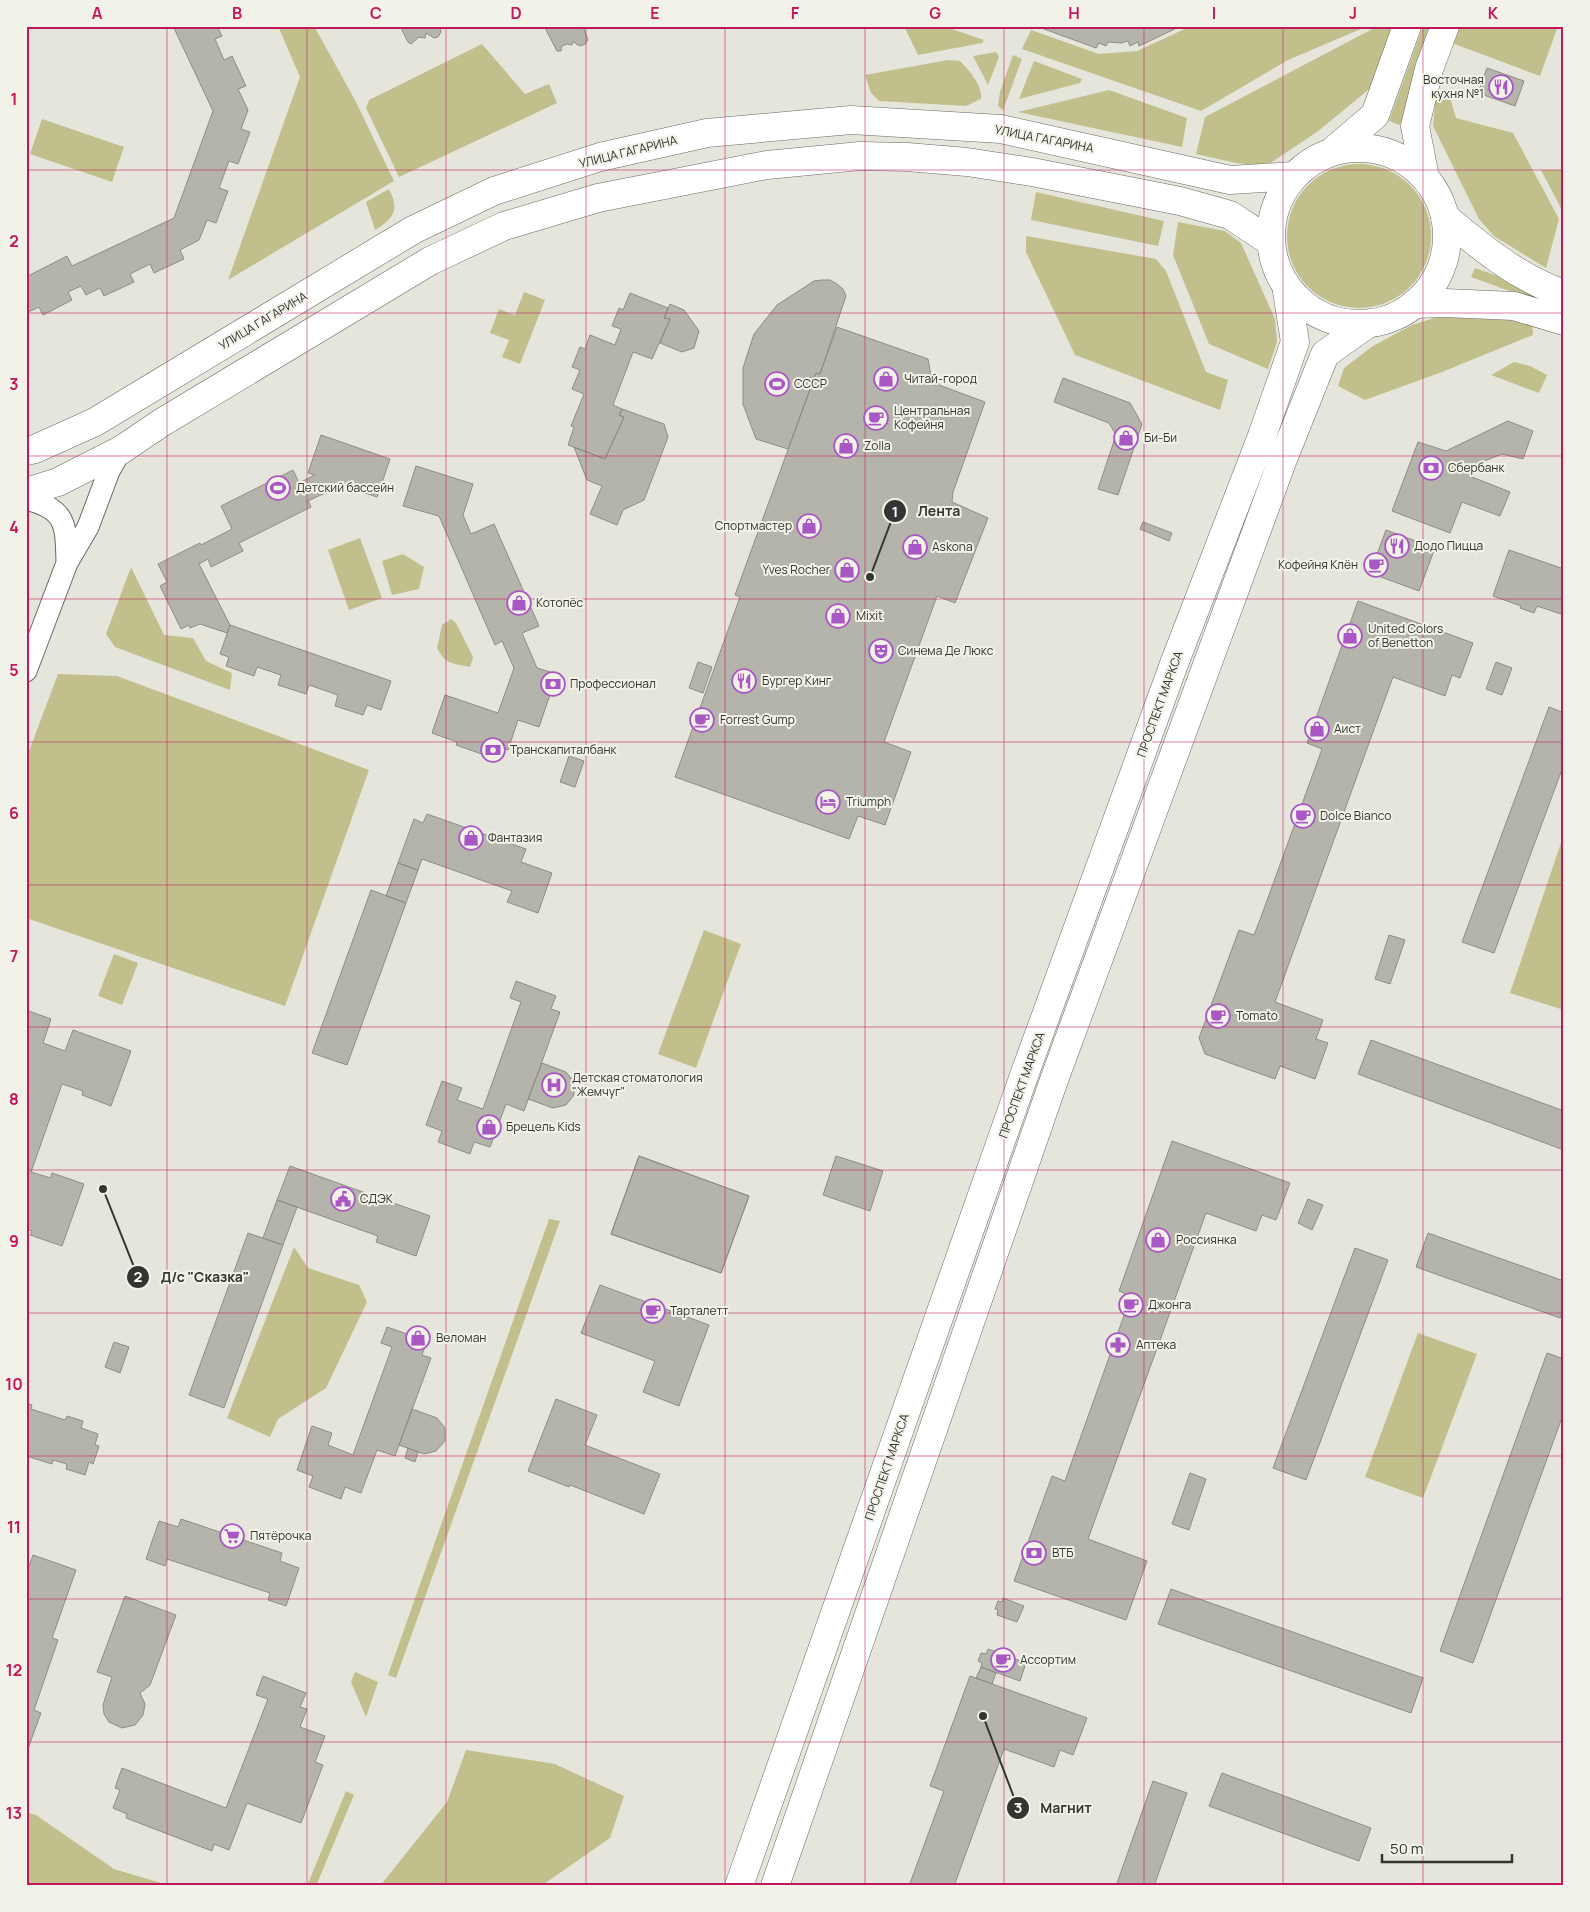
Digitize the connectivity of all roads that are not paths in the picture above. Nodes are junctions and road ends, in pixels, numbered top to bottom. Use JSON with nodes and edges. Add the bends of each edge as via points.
{"nodes":[{"id":1,"x":1407,"y":26,"type":"edge"},
{"id":2,"x":1445,"y":26,"type":"edge"},
{"id":3,"x":1334,"y":150,"type":"junction"},
{"id":4,"x":1294,"y":176,"type":"junction"},
{"id":5,"x":1425,"y":178,"type":"junction"},
{"id":6,"x":1445,"y":217,"type":"junction"},
{"id":7,"x":414,"y":230,"type":"junction"},
{"id":8,"x":1272,"y":242,"type":"junction"},
{"id":9,"x":430,"y":261,"type":"junction"},
{"id":10,"x":1286,"y":285,"type":"junction"},
{"id":11,"x":1564,"y":294,"type":"edge"},
{"id":12,"x":1414,"y":304,"type":"junction"},
{"id":13,"x":1564,"y":321,"type":"edge"},
{"id":14,"x":1369,"y":324,"type":"junction"},
{"id":15,"x":121,"y":450,"type":"junction"},
{"id":16,"x":26,"y":451,"type":"edge"},
{"id":17,"x":26,"y":492,"type":"edge"},
{"id":18,"x":26,"y":499,"type":"edge"},
{"id":19,"x":67,"y":562,"type":"junction"},
{"id":20,"x":26,"y":671,"type":"edge"},
{"id":21,"x":740,"y":1886,"type":"edge"},
{"id":22,"x":775,"y":1886,"type":"edge"}],
"edges":[{"from":1,"to":3,"type":"main road","via":[[1375,115]]},
{"from":2,"to":5,"type":"main road","via":[[1429,69],[1415,126]]},
{"from":3,"to":4,"type":"main road","via":[[1313,160]]},
{"from":3,"to":5,"type":"main road","via":[[1385,152],[1407,162]]},
{"from":4,"to":7,"type":"main road","name":"УЛИЦА ГАГАРИНА","via":[[1230,180],[1001,129],[851,120],[707,133],[600,157],[494,191]]},
{"from":4,"to":8,"type":"main road","via":[[1273,218]]},
{"from":5,"to":6,"type":"main road","via":[[1438,196]]},
{"from":6,"to":11,"type":"main road","via":[[1526,278]]},
{"from":6,"to":12,"type":"main road","via":[[1447,241],[1442,265],[1431,287]]},
{"from":7,"to":9,"type":"main road"},
{"from":7,"to":16,"type":"main road","name":"УЛИЦА ГАГАРИНА","via":[[95,422]]},
{"from":8,"to":9,"type":"main road","via":[[1230,215],[1180,201],[967,162],[907,156],[860,156],[767,165],[598,198],[504,226]]},
{"from":8,"to":10,"type":"main road","via":[[1276,265]]},
{"from":9,"to":15,"type":"main road"},
{"from":10,"to":14,"type":"main road","via":[[1302,303],[1322,316],[1345,323]]},
{"from":10,"to":21,"type":"main road","name":"ПРОСПЕКТ МАРКСА","via":[[1295,342],[1026,1070]]},
{"from":12,"to":13,"type":"main road","via":[[1514,306]]},
{"from":12,"to":14,"type":"main road","via":[[1394,317]]},
{"from":14,"to":22,"type":"main road","via":[[1325,354],[1283,459],[1054,1080]]},
{"from":15,"to":17,"type":"main road","via":[[58,482]]},
{"from":15,"to":19,"type":"street","via":[[109,471],[88,527]]},
{"from":18,"to":19,"type":"street","via":[[41,502],[58,514],[66,530]]},
{"from":19,"to":20,"type":"street"}]}
